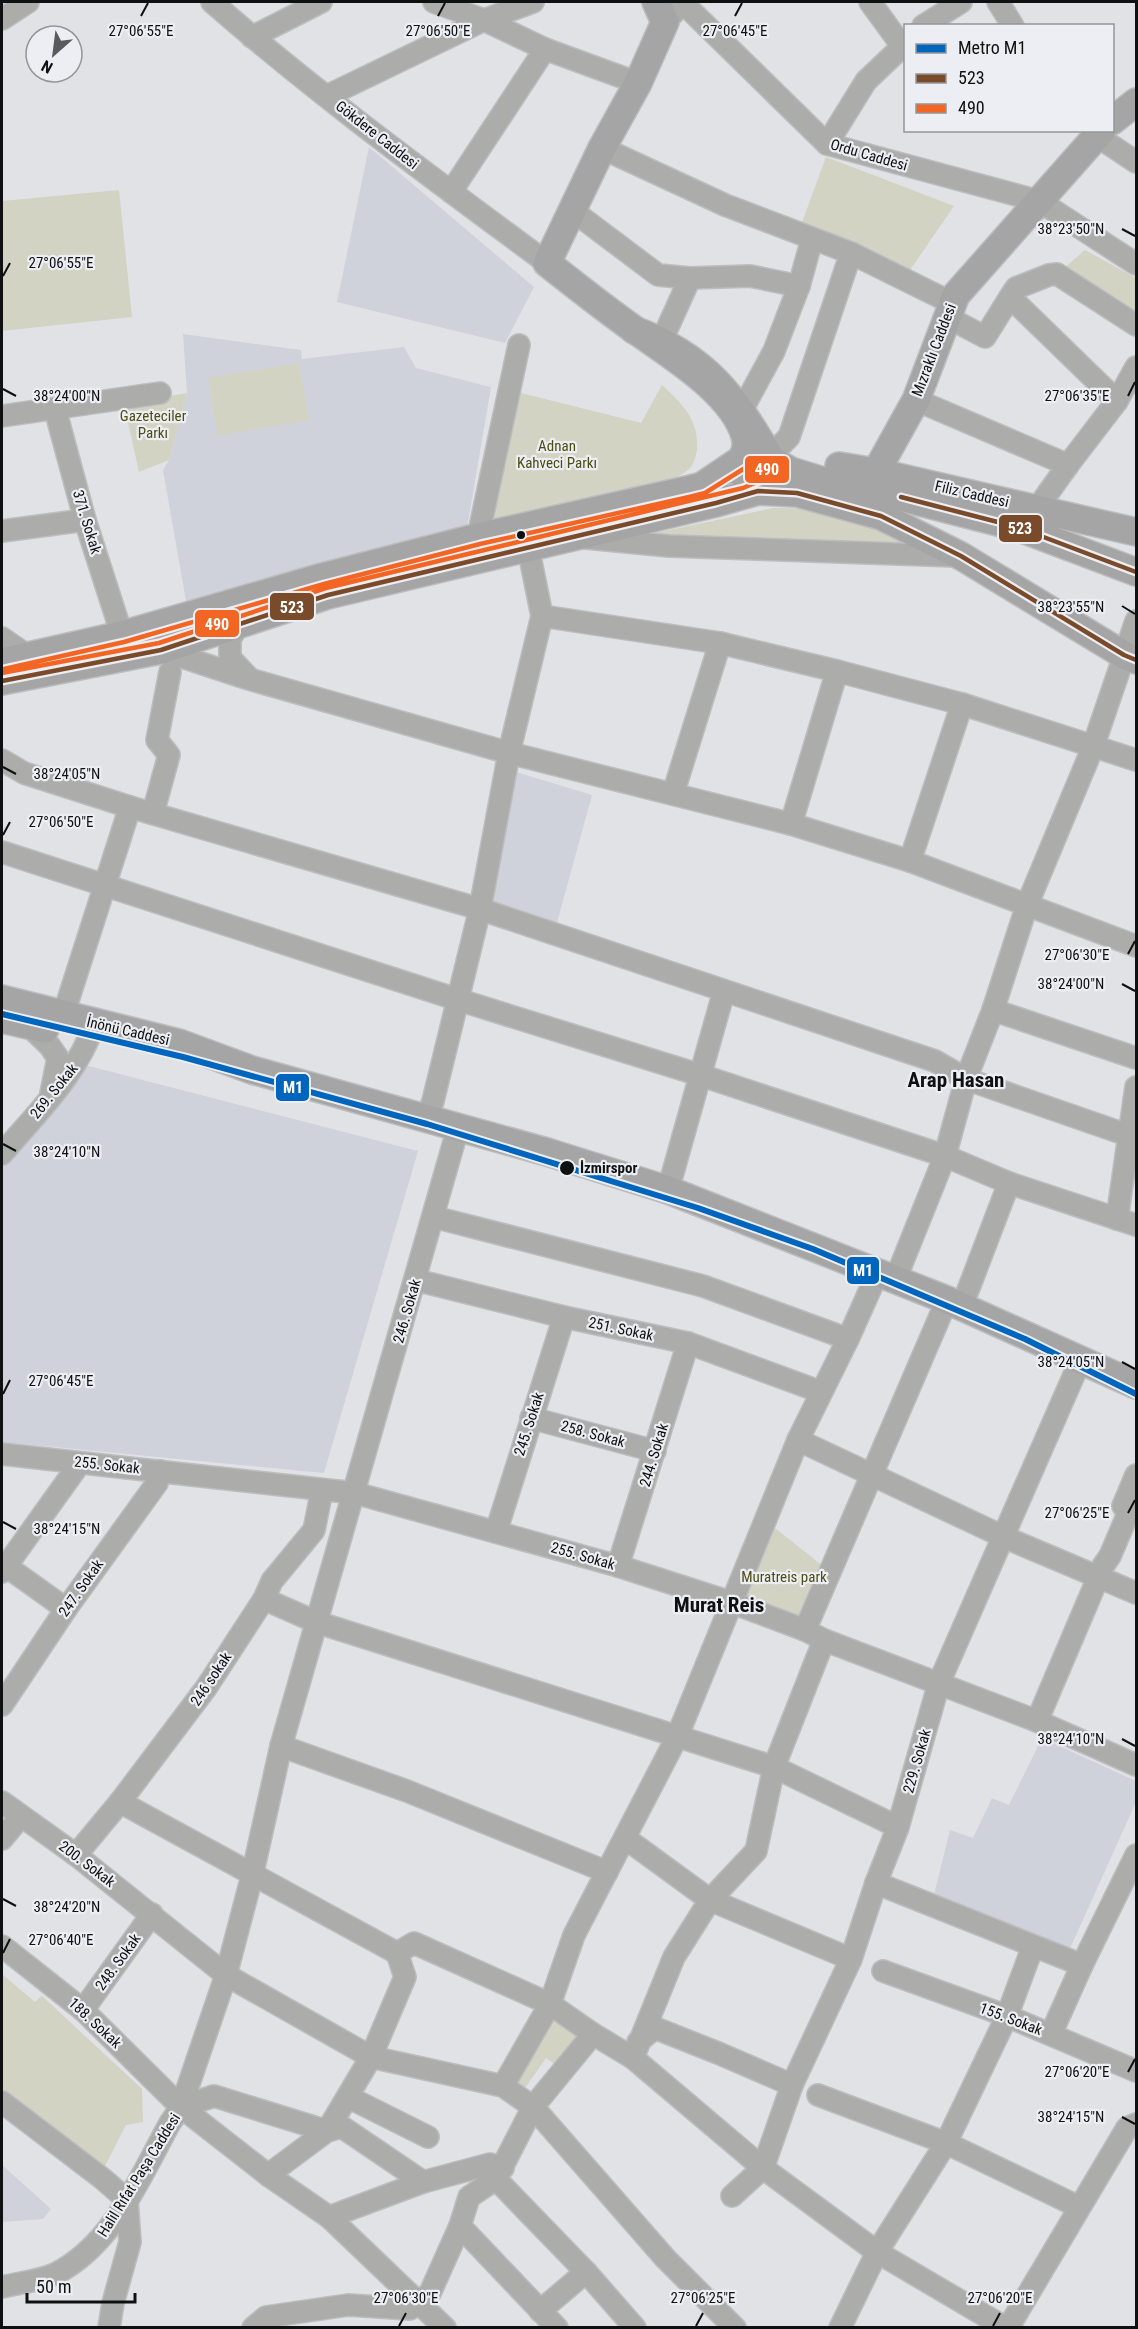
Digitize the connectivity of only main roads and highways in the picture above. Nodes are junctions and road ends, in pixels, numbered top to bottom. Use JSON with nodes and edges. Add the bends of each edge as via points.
{"nodes":[{"id":1,"x":672,"y":7,"type":"edge"},
{"id":2,"x":1137,"y":102,"type":"edge"},
{"id":3,"x":1114,"y":121,"type":"edge"},
{"id":4,"x":1101,"y":132,"type":"edge"},
{"id":5,"x":634,"y":330,"type":"junction"},
{"id":6,"x":740,"y":416,"type":"junction"},
{"id":7,"x":756,"y":458,"type":"junction"},
{"id":8,"x":876,"y":472,"type":"junction"},
{"id":9,"x":715,"y":478,"type":"junction"},
{"id":10,"x":842,"y":482,"type":"junction"},
{"id":11,"x":758,"y":491,"type":"junction"},
{"id":12,"x":809,"y":495,"type":"junction"},
{"id":13,"x":1137,"y":532,"type":"edge"},
{"id":14,"x":1137,"y":572,"type":"edge"},
{"id":15,"x":1130,"y":658,"type":"edge"},
{"id":16,"x":2,"y":662,"type":"edge"},
{"id":17,"x":2,"y":681,"type":"edge"},
{"id":18,"x":2,"y":999,"type":"edge"},
{"id":19,"x":2,"y":1019,"type":"edge"},
{"id":20,"x":92,"y":1031,"type":"junction"},
{"id":21,"x":1137,"y":1385,"type":"edge"}],
"edges":[{"from":1,"to":5,"type":"main road","name":"Gökdere Caddesi","via":[[547,264]]},
{"from":2,"to":3,"type":"main road","name":"Mızraklı Caddesi"},
{"from":4,"to":8,"type":"main road","name":"Mızraklı Caddesi","via":[[956,295],[915,400]]},
{"from":5,"to":6,"type":"main road","name":"Gökdere Caddesi","via":[[686,365]]},
{"from":5,"to":6,"type":"main road","name":"Gökdere Caddesi","via":[[662,340],[713,377]]},
{"from":6,"to":7,"type":"main road","name":"Gökdere Caddesi"},
{"from":6,"to":9,"type":"main road","via":[[725,465]]},
{"from":7,"to":8,"type":"main road"},
{"from":7,"to":9,"type":"main road"},
{"from":7,"to":10,"type":"main road","via":[[823,481]]},
{"from":7,"to":11,"type":"main road","via":[[773,462],[776,475],[770,486]]},
{"from":8,"to":10,"type":"main road","name":"Filiz Caddesi"},
{"from":8,"to":13,"type":"main road","name":"Filiz Caddesi"},
{"from":9,"to":16,"type":"main road","via":[[687,490],[478,537],[122,635]]},
{"from":10,"to":12,"type":"main road","name":"Filiz Caddesi"},
{"from":10,"to":14,"type":"main road","via":[[1017,527]]},
{"from":11,"to":12,"type":"main road"},
{"from":11,"to":17,"type":"main road","via":[[328,595],[239,624],[166,661]]},
{"from":12,"to":15,"type":"main road","via":[[881,516],[961,556]]},
{"from":18,"to":20,"type":"main road","name":"İnönü Caddesi","via":[[63,1016]]},
{"from":19,"to":20,"type":"main road","name":"İnönü Caddesi"},
{"from":20,"to":21,"type":"main road","name":"İnönü Caddesi","via":[[427,1118],[668,1190],[955,1303]]}]}
